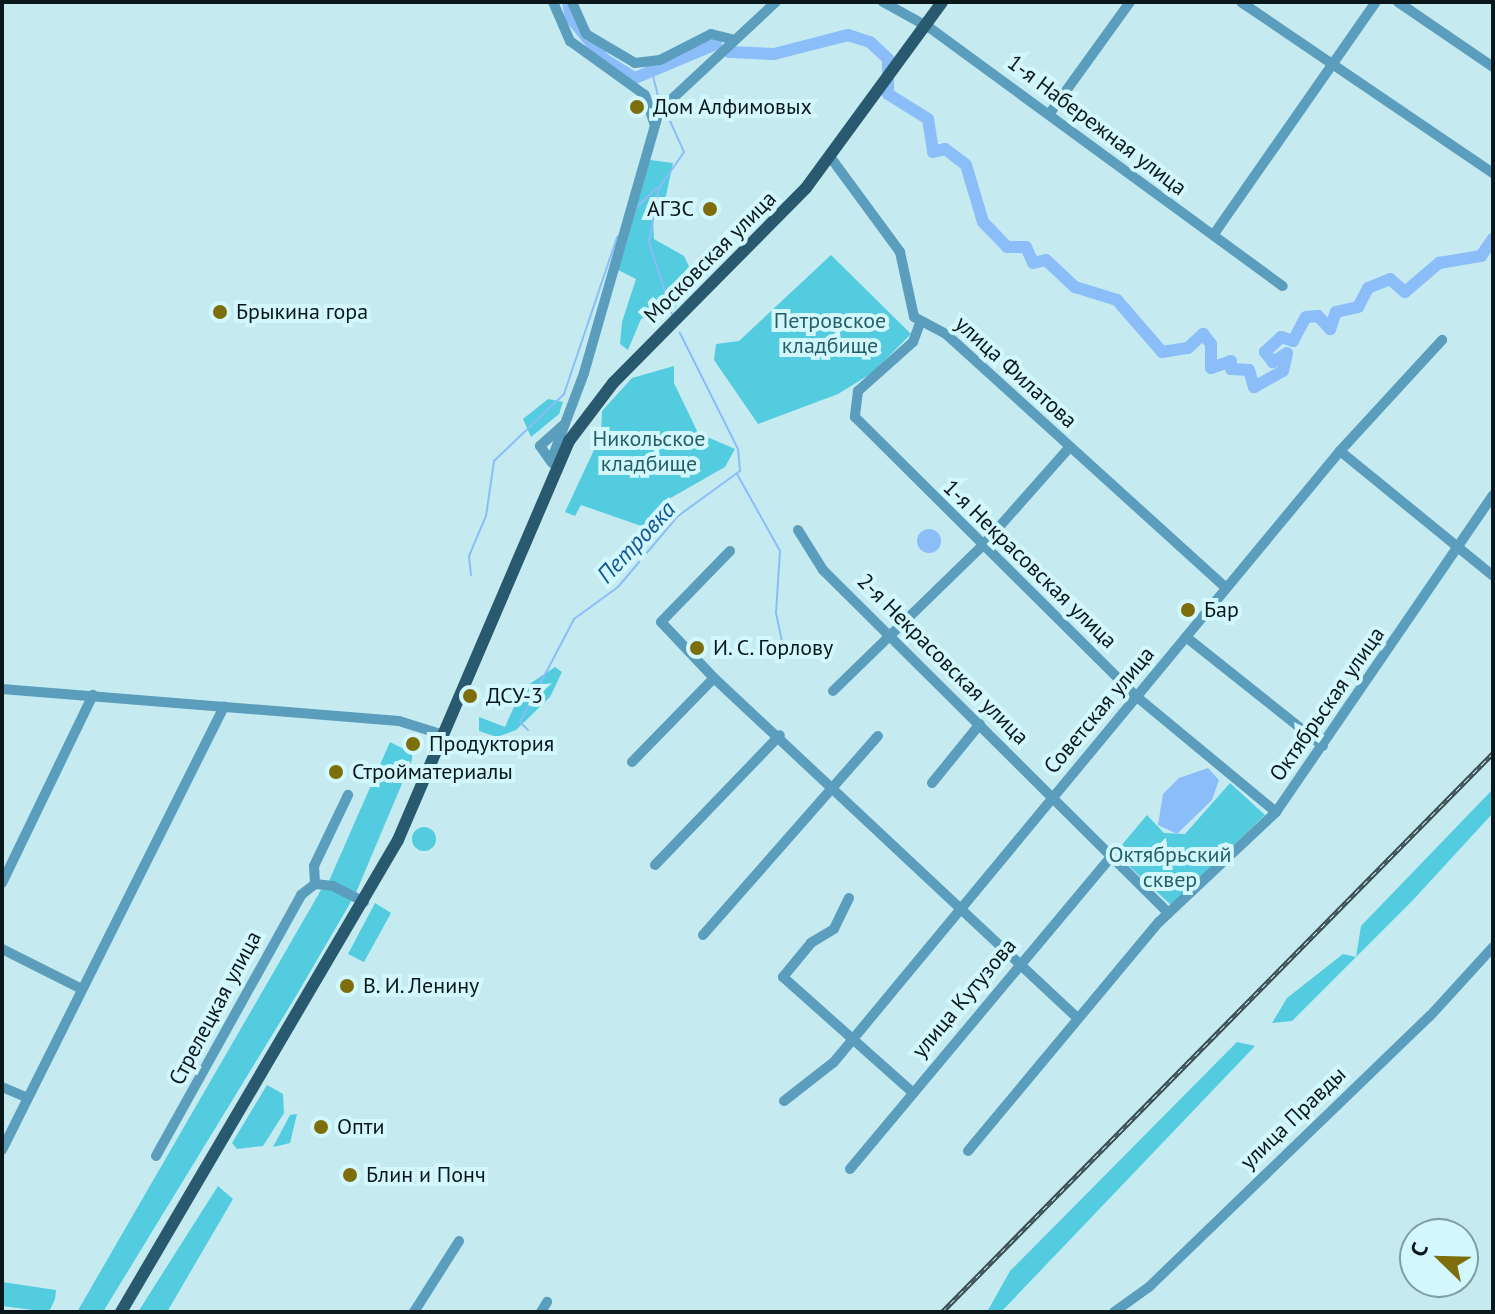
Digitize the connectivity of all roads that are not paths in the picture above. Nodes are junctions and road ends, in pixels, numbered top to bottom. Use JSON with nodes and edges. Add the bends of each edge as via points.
{"nodes":[{"id":1,"x":553,"y":2,"type":"edge"},
{"id":2,"x":572,"y":2,"type":"edge"},
{"id":3,"x":776,"y":2,"type":"edge"},
{"id":4,"x":883,"y":2,"type":"edge"},
{"id":5,"x":942,"y":2,"type":"edge"},
{"id":6,"x":1130,"y":2,"type":"edge"},
{"id":7,"x":1241,"y":2,"type":"edge"},
{"id":8,"x":1376,"y":2,"type":"edge"},
{"id":9,"x":1398,"y":2,"type":"edge"},
{"id":10,"x":922,"y":30,"type":"junction"},
{"id":11,"x":725,"y":45,"type":"junction"},
{"id":12,"x":1332,"y":65,"type":"junction"},
{"id":13,"x":1493,"y":67,"type":"edge"},
{"id":14,"x":1050,"y":113,"type":"junction"},
{"id":15,"x":654,"y":123,"type":"junction"},
{"id":16,"x":831,"y":158,"type":"junction"},
{"id":17,"x":1493,"y":173,"type":"edge"},
{"id":18,"x":1214,"y":234,"type":"junction"},
{"id":19,"x":1283,"y":286,"type":"dead end"},
{"id":20,"x":920,"y":323,"type":"junction"},
{"id":21,"x":1442,"y":340,"type":"dead end"},
{"id":22,"x":1069,"y":448,"type":"junction"},
{"id":23,"x":1340,"y":451,"type":"junction"},
{"id":24,"x":554,"y":464,"type":"junction"},
{"id":25,"x":1493,"y":495,"type":"edge"},
{"id":26,"x":798,"y":530,"type":"dead end"},
{"id":27,"x":984,"y":544,"type":"junction"},
{"id":28,"x":1460,"y":545,"type":"junction"},
{"id":29,"x":730,"y":551,"type":"dead end"},
{"id":30,"x":1493,"y":576,"type":"edge"},
{"id":31,"x":1225,"y":587,"type":"junction"},
{"id":32,"x":892,"y":636,"type":"junction"},
{"id":33,"x":1186,"y":637,"type":"junction"},
{"id":34,"x":714,"y":678,"type":"junction"},
{"id":35,"x":2,"y":689,"type":"edge"},
{"id":36,"x":833,"y":691,"type":"dead end"},
{"id":37,"x":93,"y":695,"type":"junction"},
{"id":38,"x":1137,"y":697,"type":"junction"},
{"id":39,"x":224,"y":707,"type":"junction"},
{"id":40,"x":980,"y":724,"type":"junction"},
{"id":41,"x":444,"y":735,"type":"junction"},
{"id":42,"x":780,"y":735,"type":"junction"},
{"id":43,"x":878,"y":736,"type":"dead end"},
{"id":44,"x":1323,"y":746,"type":"junction"},
{"id":45,"x":632,"y":762,"type":"dead end"},
{"id":46,"x":932,"y":783,"type":"dead end"},
{"id":47,"x":834,"y":786,"type":"junction"},
{"id":48,"x":348,"y":795,"type":"dead end"},
{"id":49,"x":1054,"y":797,"type":"junction"},
{"id":50,"x":1276,"y":812,"type":"junction"},
{"id":51,"x":1112,"y":856,"type":"junction"},
{"id":52,"x":655,"y":865,"type":"dead end"},
{"id":53,"x":2,"y":883,"type":"edge"},
{"id":54,"x":315,"y":884,"type":"junction"},
{"id":55,"x":849,"y":898,"type":"dead end"},
{"id":56,"x":364,"y":902,"type":"junction"},
{"id":57,"x":963,"y":907,"type":"junction"},
{"id":58,"x":1169,"y":913,"type":"junction"},
{"id":59,"x":703,"y":935,"type":"dead end"},
{"id":60,"x":1493,"y":947,"type":"edge"},
{"id":61,"x":2,"y":949,"type":"edge"},
{"id":62,"x":1019,"y":962,"type":"junction"},
{"id":63,"x":80,"y":988,"type":"junction"},
{"id":64,"x":1075,"y":1016,"type":"junction"},
{"id":65,"x":856,"y":1036,"type":"junction"},
{"id":66,"x":2,"y":1087,"type":"edge"},
{"id":67,"x":912,"y":1092,"type":"junction"},
{"id":68,"x":25,"y":1097,"type":"junction"},
{"id":69,"x":784,"y":1101,"type":"dead end"},
{"id":70,"x":2,"y":1150,"type":"edge"},
{"id":71,"x":968,"y":1151,"type":"dead end"},
{"id":72,"x":156,"y":1156,"type":"dead end"},
{"id":73,"x":850,"y":1169,"type":"dead end"},
{"id":74,"x":459,"y":1241,"type":"dead end"},
{"id":75,"x":121,"y":1312,"type":"edge"},
{"id":76,"x":414,"y":1312,"type":"edge"},
{"id":77,"x":1114,"y":1312,"type":"edge"}],
"edges":[{"from":1,"to":15,"type":"street","via":[[570,41],[645,95]]},
{"from":2,"to":11,"type":"street","via":[[586,34],[635,63],[660,60],[711,34]]},
{"from":3,"to":11,"type":"street"},
{"from":4,"to":10,"type":"street","name":"1-я Набережная улица"},
{"from":5,"to":10,"type":"main road"},
{"from":6,"to":14,"type":"street"},
{"from":7,"to":12,"type":"street"},
{"from":8,"to":12,"type":"street"},
{"from":9,"to":13,"type":"street"},
{"from":10,"to":14,"type":"street","name":"1-я Набережная улица"},
{"from":10,"to":16,"type":"main road","name":"Московская улица"},
{"from":11,"to":15,"type":"street","via":[[663,106]]},
{"from":12,"to":17,"type":"street"},
{"from":12,"to":18,"type":"street"},
{"from":14,"to":18,"type":"street","name":"1-я Набережная улица"},
{"from":15,"to":24,"type":"street","via":[[563,425],[541,443]]},
{"from":16,"to":20,"type":"street","name":"улица Филатова","via":[[896,244],[910,311]]},
{"from":16,"to":24,"type":"main road","name":"Московская улица","via":[[601,396]]},
{"from":18,"to":19,"type":"street","name":"1-я Набережная улица"},
{"from":20,"to":22,"type":"street","name":"улица Филатова","via":[[946,334]]},
{"from":20,"to":27,"type":"street","name":"1-я Некрасовская улица","via":[[913,342],[858,391],[855,417]]},
{"from":21,"to":23,"type":"street","name":"Советская улица"},
{"from":22,"to":27,"type":"street"},
{"from":22,"to":31,"type":"street","name":"улица Филатова"},
{"from":23,"to":28,"type":"street"},
{"from":23,"to":31,"type":"street","name":"Советская улица"},
{"from":24,"to":41,"type":"main road","name":"Московская улица"},
{"from":25,"to":28,"type":"street","name":"Октябрьская улица"},
{"from":26,"to":32,"type":"street","name":"2-я Некрасовская улица","via":[[823,570]]},
{"from":27,"to":32,"type":"street"},
{"from":27,"to":38,"type":"street","name":"1-я Некрасовская улица"},
{"from":28,"to":30,"type":"street"},
{"from":28,"to":44,"type":"street","name":"Октябрьская улица"},
{"from":29,"to":34,"type":"street","via":[[661,622]]},
{"from":31,"to":33,"type":"street","name":"Советская улица"},
{"from":32,"to":36,"type":"street"},
{"from":32,"to":40,"type":"street","name":"2-я Некрасовская улица"},
{"from":33,"to":38,"type":"street","name":"Советская улица"},
{"from":33,"to":44,"type":"street"},
{"from":34,"to":42,"type":"street"},
{"from":34,"to":45,"type":"street"},
{"from":35,"to":37,"type":"street"},
{"from":37,"to":39,"type":"street"},
{"from":37,"to":53,"type":"street"},
{"from":38,"to":49,"type":"street","name":"Советская улица"},
{"from":38,"to":50,"type":"street","name":"1-я Некрасовская улица"},
{"from":39,"to":41,"type":"street","via":[[399,721]]},
{"from":39,"to":63,"type":"street"},
{"from":40,"to":46,"type":"street"},
{"from":40,"to":49,"type":"street","name":"2-я Некрасовская улица"},
{"from":41,"to":56,"type":"main road","name":"Московская улица"},
{"from":42,"to":47,"type":"street"},
{"from":42,"to":52,"type":"street"},
{"from":43,"to":47,"type":"street"},
{"from":44,"to":50,"type":"street","name":"Октябрьская улица"},
{"from":47,"to":57,"type":"street"},
{"from":47,"to":59,"type":"street"},
{"from":48,"to":54,"type":"street","via":[[314,866]]},
{"from":49,"to":51,"type":"street","name":"2-я Некрасовская улица"},
{"from":49,"to":57,"type":"street","name":"Советская улица"},
{"from":50,"to":58,"type":"street","name":"Октябрьская улица"},
{"from":51,"to":58,"type":"street","name":"2-я Некрасовская улица"},
{"from":51,"to":62,"type":"street","name":"улица Кутузова"},
{"from":54,"to":56,"type":"street"},
{"from":54,"to":72,"type":"street","name":"Стрелецкая улица","via":[[289,911]]},
{"from":55,"to":65,"type":"street","via":[[834,929],[811,943],[783,977]]},
{"from":56,"to":75,"type":"main road","name":"Московская улица"},
{"from":57,"to":62,"type":"street"},
{"from":57,"to":65,"type":"street","name":"Советская улица"},
{"from":58,"to":64,"type":"street","name":"Октябрьская улица"},
{"from":60,"to":77,"type":"street","name":"улица Правды","via":[[1149,1287]]},
{"from":61,"to":63,"type":"street"},
{"from":62,"to":64,"type":"street"},
{"from":62,"to":67,"type":"street","name":"улица Кутузова"},
{"from":63,"to":68,"type":"street"},
{"from":64,"to":71,"type":"street","name":"Октябрьская улица"},
{"from":65,"to":67,"type":"street"},
{"from":65,"to":69,"type":"street","name":"Советская улица"},
{"from":66,"to":68,"type":"street"},
{"from":67,"to":73,"type":"street","name":"улица Кутузова"},
{"from":68,"to":70,"type":"street"},
{"from":74,"to":76,"type":"street"}]}
